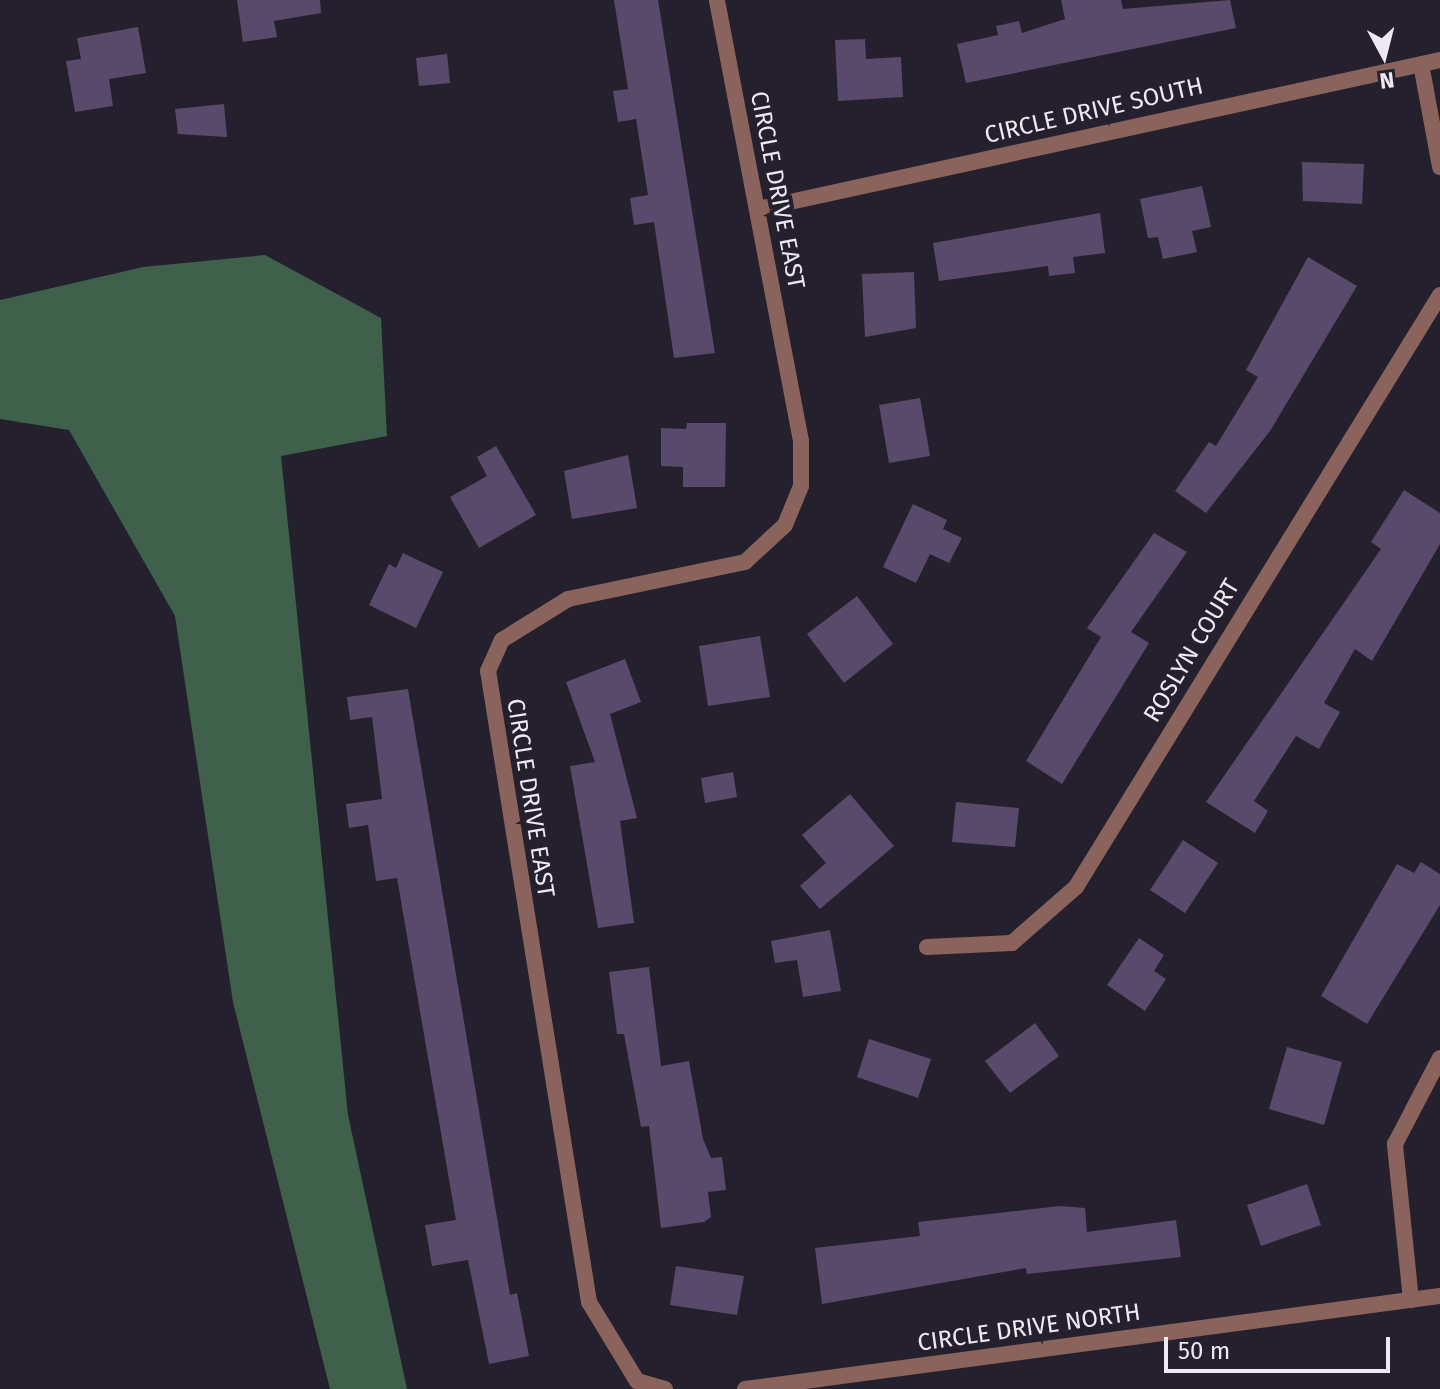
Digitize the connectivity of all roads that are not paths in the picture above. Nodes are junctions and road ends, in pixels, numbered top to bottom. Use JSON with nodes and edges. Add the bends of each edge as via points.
{"nodes":[{"id":1,"x":717,"y":0,"type":"edge"},
{"id":2,"x":1440,"y":60,"type":"edge"},
{"id":3,"x":1421,"y":64,"type":"junction"},
{"id":4,"x":1440,"y":167,"type":"edge"},
{"id":5,"x":758,"y":209,"type":"junction"},
{"id":6,"x":1440,"y":295,"type":"edge"},
{"id":7,"x":927,"y":947,"type":"dead end"},
{"id":8,"x":1440,"y":1058,"type":"edge"},
{"id":9,"x":1440,"y":1296,"type":"edge"},
{"id":10,"x":1411,"y":1300,"type":"junction"},
{"id":11,"x":767,"y":1388,"type":"edge"},
{"id":12,"x":665,"y":1389,"type":"edge"},
{"id":13,"x":745,"y":1389,"type":"edge"}],
"edges":[{"from":1,"to":5,"type":"street","name":"CIRCLE DRIVE EAST"},
{"from":2,"to":3,"type":"street","name":"CIRCLE DRIVE SOUTH"},
{"from":3,"to":4,"type":"street"},
{"from":3,"to":5,"type":"street","name":"CIRCLE DRIVE SOUTH"},
{"from":5,"to":12,"type":"street","name":"CIRCLE DRIVE EAST","via":[[801,441],[801,486],[785,525],[745,562],[556,605],[502,640],[488,671],[589,1302],[637,1381]]},
{"from":6,"to":7,"type":"street","name":"ROSLYN COURT","via":[[1076,887],[1012,943]]},
{"from":8,"to":10,"type":"street","via":[[1395,1144]]},
{"from":9,"to":10,"type":"street","name":"CIRCLE DRIVE NORTH"},
{"from":10,"to":11,"type":"street","name":"CIRCLE DRIVE NORTH"},
{"from":11,"to":13,"type":"street"}]}
